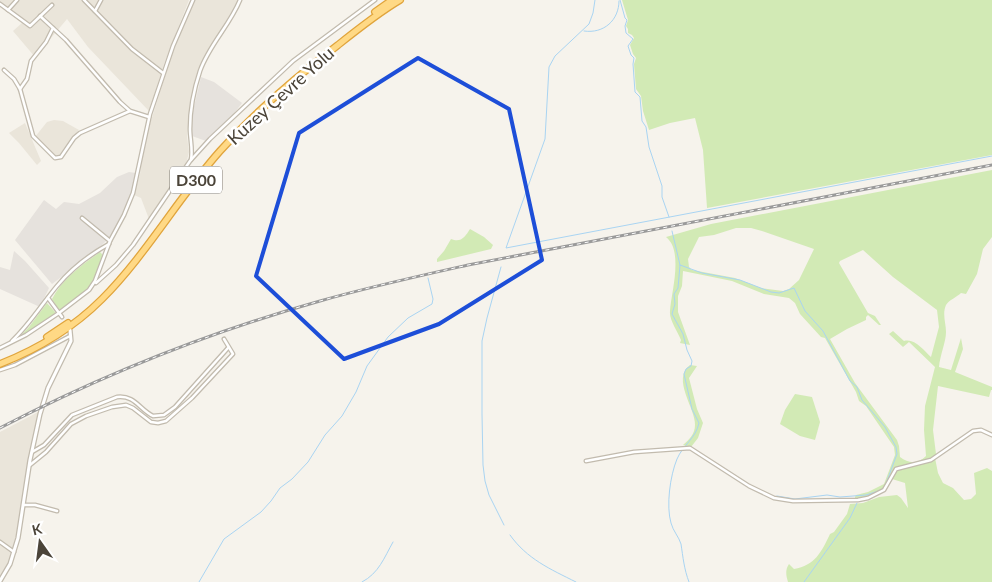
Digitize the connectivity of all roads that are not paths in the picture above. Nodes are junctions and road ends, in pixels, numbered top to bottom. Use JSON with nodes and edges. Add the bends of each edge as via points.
{"nodes":[{"id":1,"x":17,"y":0,"type":"edge"},
{"id":2,"x":84,"y":0,"type":"edge"},
{"id":3,"x":100,"y":0,"type":"edge"},
{"id":4,"x":193,"y":0,"type":"edge"},
{"id":5,"x":240,"y":0,"type":"edge"},
{"id":6,"x":375,"y":0,"type":"edge"},
{"id":7,"x":392,"y":0,"type":"edge"},
{"id":8,"x":400,"y":0,"type":"edge"},
{"id":9,"x":0,"y":4,"type":"edge"},
{"id":10,"x":52,"y":5,"type":"dead end"},
{"id":11,"x":8,"y":10,"type":"junction"},
{"id":12,"x":95,"y":11,"type":"junction"},
{"id":13,"x":40,"y":16,"type":"junction"},
{"id":14,"x":53,"y":28,"type":"junction"},
{"id":15,"x":4,"y":70,"type":"dead end"},
{"id":16,"x":163,"y":73,"type":"junction"},
{"id":17,"x":20,"y":89,"type":"junction"},
{"id":18,"x":130,"y":111,"type":"junction"},
{"id":19,"x":149,"y":117,"type":"junction"},
{"id":20,"x":190,"y":161,"type":"junction"},
{"id":21,"x":82,"y":218,"type":"dead end"},
{"id":22,"x":110,"y":242,"type":"junction"},
{"id":23,"x":94,"y":284,"type":"junction"},
{"id":24,"x":48,"y":298,"type":"junction"},
{"id":25,"x":59,"y":313,"type":"junction"},
{"id":26,"x":62,"y":318,"type":"dead end"},
{"id":27,"x":70,"y":330,"type":"dead end"},
{"id":28,"x":71,"y":336,"type":"junction"},
{"id":29,"x":224,"y":339,"type":"dead end"},
{"id":30,"x":7,"y":345,"type":"junction"},
{"id":31,"x":0,"y":348,"type":"edge"},
{"id":32,"x":229,"y":348,"type":"junction"},
{"id":33,"x":0,"y":360,"type":"edge"},
{"id":34,"x":0,"y":364,"type":"edge"},
{"id":35,"x":0,"y":370,"type":"edge"},
{"id":36,"x":992,"y":435,"type":"edge"},
{"id":37,"x":32,"y":452,"type":"junction"},
{"id":38,"x":586,"y":461,"type":"dead end"},
{"id":39,"x":30,"y":465,"type":"junction"},
{"id":40,"x":24,"y":505,"type":"junction"},
{"id":41,"x":57,"y":511,"type":"dead end"},
{"id":42,"x":0,"y":542,"type":"edge"},
{"id":43,"x":14,"y":552,"type":"junction"},
{"id":44,"x":0,"y":581,"type":"edge"}],
"edges":[{"from":1,"to":11,"type":"street"},
{"from":2,"to":12,"type":"street"},
{"from":3,"to":12,"type":"street"},
{"from":4,"to":16,"type":"street"},
{"from":5,"to":20,"type":"street","via":[[200,72],[191,114]]},
{"from":6,"to":20,"type":"street","via":[[293,61]]},
{"from":7,"to":33,"type":"highway","name":"Kuzey Çevre Yolu","number":"D300","via":[[285,82],[249,115],[202,166],[121,272],[88,307],[46,337]]},
{"from":8,"to":34,"type":"highway","name":"Kuzey Çevre Yolu","number":"D300","via":[[288,85],[244,126],[199,176],[124,275],[90,310],[56,336]]},
{"from":9,"to":11,"type":"street"},
{"from":10,"to":13,"type":"street"},
{"from":11,"to":13,"type":"street","via":[[30,26]]},
{"from":12,"to":16,"type":"street","via":[[132,49]]},
{"from":13,"to":14,"type":"street"},
{"from":14,"to":17,"type":"street","via":[[31,61]]},
{"from":14,"to":18,"type":"street"},
{"from":15,"to":17,"type":"street"},
{"from":16,"to":19,"type":"street"},
{"from":17,"to":18,"type":"street","via":[[33,136],[55,158],[61,156],[80,133]]},
{"from":18,"to":19,"type":"street"},
{"from":19,"to":22,"type":"street","via":[[135,187]]},
{"from":20,"to":23,"type":"street","via":[[133,245]]},
{"from":21,"to":22,"type":"street"},
{"from":22,"to":23,"type":"street"},
{"from":22,"to":24,"type":"street","via":[[78,264]]},
{"from":23,"to":25,"type":"street"},
{"from":24,"to":25,"type":"street"},
{"from":24,"to":30,"type":"street"},
{"from":25,"to":26,"type":"street"},
{"from":25,"to":30,"type":"street"},
{"from":27,"to":28,"type":"street"},
{"from":28,"to":35,"type":"street"},
{"from":28,"to":37,"type":"street","via":[[45,396]]},
{"from":29,"to":32,"type":"street"},
{"from":30,"to":31,"type":"street"},
{"from":32,"to":37,"type":"street","via":[[164,415],[151,415],[130,398],[115,398],[72,414],[44,445]]},
{"from":32,"to":39,"type":"street","via":[[233,354],[168,420],[155,423],[128,405],[112,407],[72,424]]},
{"from":36,"to":38,"type":"street","via":[[979,430],[970,432],[932,460],[895,470],[883,492],[858,500],[778,499],[749,486],[690,448],[634,452]]},
{"from":37,"to":39,"type":"street"},
{"from":39,"to":40,"type":"street"},
{"from":40,"to":41,"type":"street"},
{"from":40,"to":43,"type":"street"},
{"from":42,"to":43,"type":"street"},
{"from":43,"to":44,"type":"street"}]}
